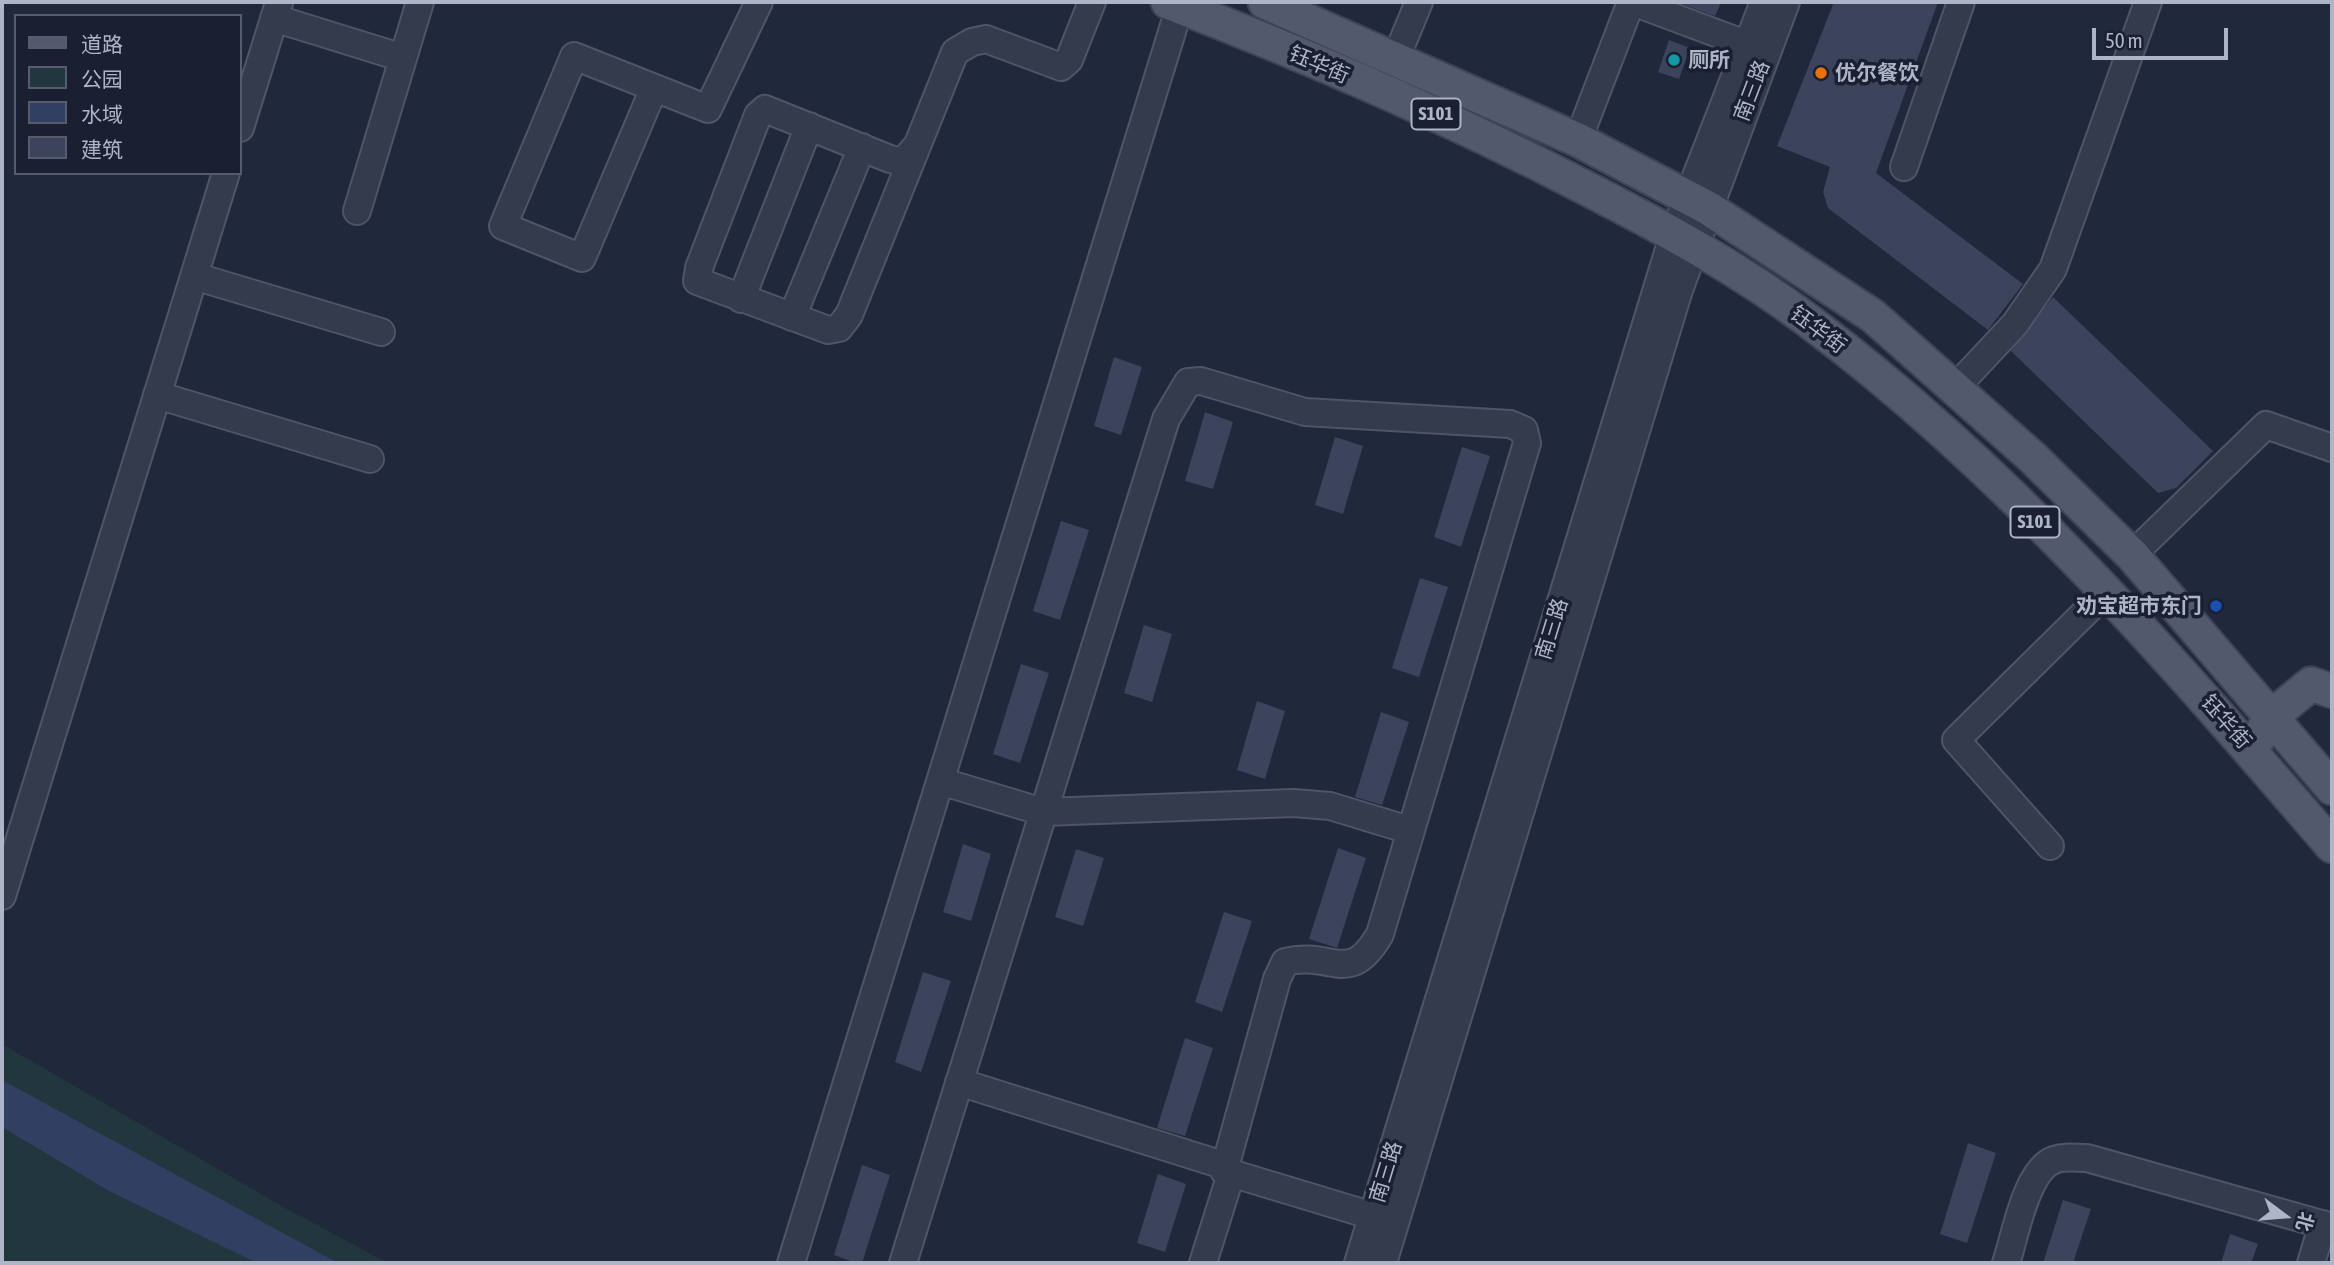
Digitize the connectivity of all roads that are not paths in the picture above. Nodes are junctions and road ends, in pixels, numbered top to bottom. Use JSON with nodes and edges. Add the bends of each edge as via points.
{"nodes":[{"id":1,"x":420,"y":2,"type":"edge"},
{"id":2,"x":759,"y":2,"type":"edge"},
{"id":3,"x":1092,"y":2,"type":"edge"},
{"id":4,"x":1265,"y":2,"type":"edge"},
{"id":5,"x":1419,"y":2,"type":"edge"},
{"id":6,"x":1632,"y":2,"type":"edge"},
{"id":7,"x":1764,"y":2,"type":"edge"},
{"id":8,"x":1786,"y":2,"type":"edge"},
{"id":9,"x":1961,"y":2,"type":"edge"},
{"id":10,"x":2148,"y":2,"type":"edge"},
{"id":11,"x":1174,"y":4,"type":"edge"},
{"id":12,"x":276,"y":10,"type":"edge"},
{"id":13,"x":1748,"y":45,"type":"junction"},
{"id":14,"x":403,"y":58,"type":"junction"},
{"id":15,"x":1396,"y":58,"type":"junction"},
{"id":16,"x":654,"y":88,"type":"junction"},
{"id":17,"x":242,"y":121,"type":"edge"},
{"id":18,"x":809,"y":126,"type":"junction"},
{"id":19,"x":1578,"y":139,"type":"junction"},
{"id":20,"x":862,"y":148,"type":"junction"},
{"id":21,"x":914,"y":149,"type":"junction"},
{"id":22,"x":1904,"y":167,"type":"dead end"},
{"id":23,"x":225,"y":175,"type":"edge"},
{"id":24,"x":1698,"y":202,"type":"junction"},
{"id":25,"x":357,"y":211,"type":"dead end"},
{"id":26,"x":1684,"y":239,"type":"junction"},
{"id":27,"x":194,"y":276,"type":"junction"},
{"id":28,"x":741,"y":299,"type":"junction"},
{"id":29,"x":792,"y":317,"type":"junction"},
{"id":30,"x":381,"y":332,"type":"dead end"},
{"id":31,"x":1956,"y":387,"type":"junction"},
{"id":32,"x":157,"y":395,"type":"junction"},
{"id":33,"x":2332,"y":448,"type":"edge"},
{"id":34,"x":370,"y":459,"type":"dead end"},
{"id":35,"x":2133,"y":555,"type":"junction"},
{"id":36,"x":2107,"y":591,"type":"junction"},
{"id":37,"x":2332,"y":691,"type":"edge"},
{"id":38,"x":2271,"y":717,"type":"junction"},
{"id":39,"x":2252,"y":752,"type":"junction"},
{"id":40,"x":940,"y":782,"type":"junction"},
{"id":41,"x":2332,"y":788,"type":"edge"},
{"id":42,"x":1043,"y":812,"type":"junction"},
{"id":43,"x":1409,"y":830,"type":"junction"},
{"id":44,"x":2050,"y":846,"type":"dead end"},
{"id":45,"x":2332,"y":846,"type":"edge"},
{"id":46,"x":2,"y":896,"type":"edge"},
{"id":47,"x":959,"y":1082,"type":"junction"},
{"id":48,"x":1228,"y":1170,"type":"junction"},
{"id":49,"x":1373,"y":1216,"type":"junction"},
{"id":50,"x":2328,"y":1226,"type":"edge"},
{"id":51,"x":791,"y":1263,"type":"edge"},
{"id":52,"x":903,"y":1263,"type":"edge"},
{"id":53,"x":1203,"y":1263,"type":"edge"},
{"id":54,"x":1358,"y":1263,"type":"edge"},
{"id":55,"x":1383,"y":1263,"type":"edge"},
{"id":56,"x":2006,"y":1263,"type":"edge"},
{"id":57,"x":2311,"y":1263,"type":"edge"}],
"edges":[{"from":1,"to":14,"type":"street"},
{"from":2,"to":16,"type":"street","via":[[708,109]]},
{"from":3,"to":21,"type":"street","via":[[1069,60],[1061,67],[986,39],[955,52]]},
{"from":4,"to":15,"type":"main road","name":"钰华街","number":"S101"},
{"from":5,"to":15,"type":"street"},
{"from":6,"to":13,"type":"street"},
{"from":6,"to":19,"type":"street"},
{"from":7,"to":13,"type":"street","name":"南三路"},
{"from":8,"to":24,"type":"street","name":"南三路"},
{"from":9,"to":22,"type":"street"},
{"from":10,"to":31,"type":"street","via":[[2053,269],[2015,324]]},
{"from":11,"to":26,"type":"main road","name":"钰华街","number":"S101","via":[[1479,133]]},
{"from":11,"to":40,"type":"street"},
{"from":12,"to":14,"type":"street"},
{"from":12,"to":17,"type":"street"},
{"from":13,"to":24,"type":"street","name":"南三路"},
{"from":14,"to":25,"type":"street"},
{"from":15,"to":19,"type":"main road","name":"钰华街","number":"S101"},
{"from":16,"to":16,"type":"street","via":[[574,56],[503,226],[582,258]]},
{"from":18,"to":20,"type":"street"},
{"from":18,"to":28,"type":"street"},
{"from":18,"to":28,"type":"street","via":[[765,109],[758,115],[697,281]]},
{"from":19,"to":24,"type":"main road","name":"钰华街","number":"S101"},
{"from":20,"to":21,"type":"street","via":[[902,162]]},
{"from":20,"to":29,"type":"street"},
{"from":21,"to":29,"type":"street","via":[[849,315],[839,328],[828,330]]},
{"from":23,"to":27,"type":"street"},
{"from":24,"to":26,"type":"street","name":"南三路"},
{"from":24,"to":31,"type":"main road","name":"钰华街","number":"S101","via":[[1873,316]]},
{"from":26,"to":36,"type":"main road","name":"钰华街","number":"S101","via":[[1809,321],[1893,389]]},
{"from":26,"to":49,"type":"street","name":"南三路"},
{"from":26,"to":55,"type":"street","name":"南三路"},
{"from":27,"to":30,"type":"street"},
{"from":27,"to":32,"type":"street"},
{"from":28,"to":29,"type":"street"},
{"from":31,"to":35,"type":"main road","name":"钰华街","number":"S101"},
{"from":32,"to":34,"type":"street"},
{"from":32,"to":46,"type":"street"},
{"from":33,"to":35,"type":"street","via":[[2266,425]]},
{"from":35,"to":38,"type":"main road","name":"钰华街","number":"S101"},
{"from":36,"to":39,"type":"main road","name":"钰华街","number":"S101"},
{"from":36,"to":44,"type":"street","via":[[1956,740]]},
{"from":37,"to":38,"type":"main road","via":[[2311,684]]},
{"from":38,"to":39,"type":"main road"},
{"from":38,"to":41,"type":"main road","name":"钰华街","number":"S101"},
{"from":39,"to":45,"type":"main road","name":"钰华街","number":"S101"},
{"from":40,"to":42,"type":"street"},
{"from":40,"to":51,"type":"street"},
{"from":42,"to":43,"type":"street","via":[[1294,803],[1330,806]]},
{"from":42,"to":43,"type":"street","via":[[1166,419],[1188,382],[1201,381],[1305,412],[1510,424],[1524,429],[1527,443]]},
{"from":42,"to":47,"type":"street"},
{"from":43,"to":48,"type":"street","via":[[1380,934],[1369,953],[1346,966],[1302,957],[1285,962]]},
{"from":47,"to":48,"type":"street"},
{"from":47,"to":52,"type":"street"},
{"from":48,"to":49,"type":"street"},
{"from":48,"to":53,"type":"street"},
{"from":49,"to":54,"type":"street","name":"南三路"},
{"from":50,"to":56,"type":"street","via":[[2087,1158],[2067,1157],[2052,1160],[2039,1170]]},
{"from":50,"to":57,"type":"street"}]}
